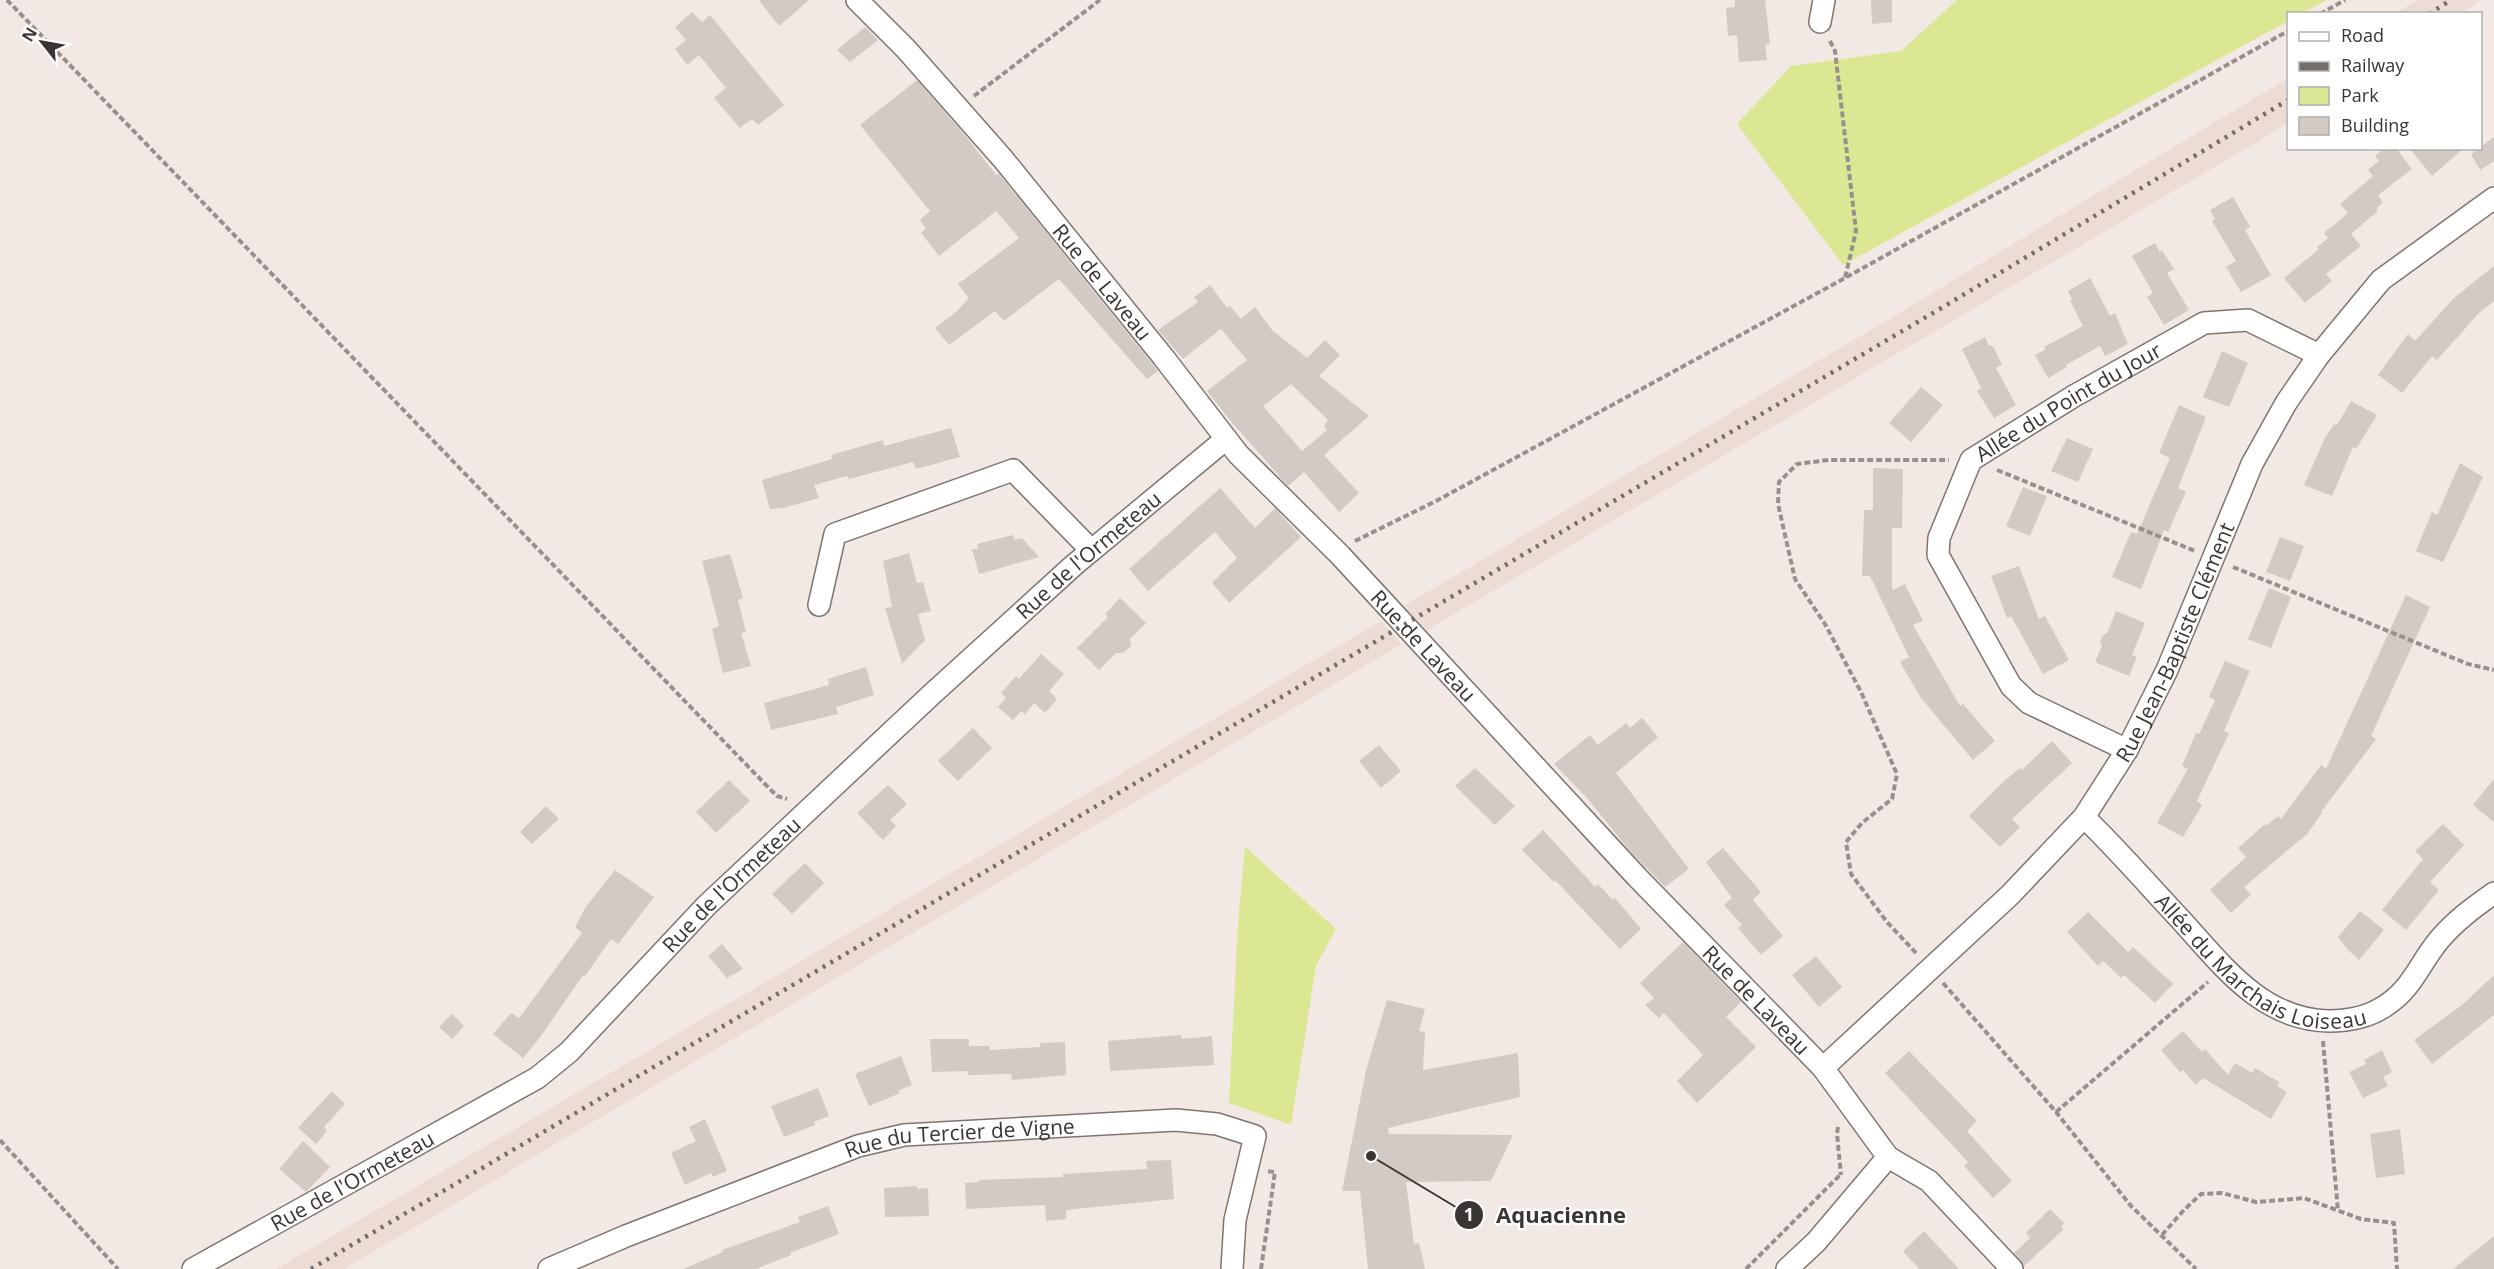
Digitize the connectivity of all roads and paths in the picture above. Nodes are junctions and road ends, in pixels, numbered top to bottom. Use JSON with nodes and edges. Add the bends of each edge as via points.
{"nodes":[{"id":1,"x":7,"y":0,"type":"edge"},
{"id":2,"x":857,"y":0,"type":"edge"},
{"id":3,"x":1100,"y":0,"type":"edge"},
{"id":4,"x":1824,"y":0,"type":"edge"},
{"id":5,"x":2345,"y":0,"type":"edge"},
{"id":6,"x":2324,"y":12,"type":"edge"},
{"id":7,"x":1820,"y":22,"type":"joint"},
{"id":8,"x":2287,"y":32,"type":"edge"},
{"id":9,"x":958,"y":108,"type":"junction"},
{"id":10,"x":2494,"y":198,"type":"edge"},
{"id":11,"x":1845,"y":278,"type":"junction"},
{"id":12,"x":2319,"y":355,"type":"junction"},
{"id":13,"x":1226,"y":439,"type":"junction"},
{"id":14,"x":1971,"y":460,"type":"junction"},
{"id":15,"x":1091,"y":550,"type":"junction"},
{"id":16,"x":1340,"y":555,"type":"junction"},
{"id":17,"x":2213,"y":558,"type":"junction"},
{"id":18,"x":819,"y":605,"type":"dead end"},
{"id":19,"x":2494,"y":670,"type":"edge"},
{"id":20,"x":2127,"y":750,"type":"junction"},
{"id":21,"x":811,"y":808,"type":"junction"},
{"id":22,"x":2084,"y":817,"type":"junction"},
{"id":23,"x":2494,"y":893,"type":"edge"},
{"id":24,"x":1929,"y":968,"type":"junction"},
{"id":25,"x":2228,"y":971,"type":"junction"},
{"id":26,"x":1945,"y":984,"type":"dead end"},
{"id":27,"x":2323,"y":1021,"type":"junction"},
{"id":28,"x":1823,"y":1068,"type":"junction"},
{"id":29,"x":2056,"y":1112,"type":"junction"},
{"id":30,"x":1839,"y":1124,"type":"dead end"},
{"id":31,"x":0,"y":1140,"type":"edge"},
{"id":32,"x":1888,"y":1157,"type":"junction"},
{"id":33,"x":2338,"y":1211,"type":"junction"},
{"id":34,"x":2162,"y":1235,"type":"junction"},
{"id":35,"x":118,"y":1269,"type":"edge"},
{"id":36,"x":193,"y":1269,"type":"edge"},
{"id":37,"x":549,"y":1269,"type":"edge"},
{"id":38,"x":1232,"y":1269,"type":"edge"},
{"id":39,"x":1746,"y":1269,"type":"edge"},
{"id":40,"x":1787,"y":1269,"type":"edge"},
{"id":41,"x":2012,"y":1269,"type":"edge"},
{"id":42,"x":2196,"y":1269,"type":"edge"},
{"id":43,"x":2397,"y":1269,"type":"edge"}],
"edges":[{"from":1,"to":21,"type":"path","via":[[766,785],[777,796]]},
{"from":2,"to":9,"type":"street","name":"Rue de Laveau"},
{"from":3,"to":9,"type":"path"},
{"from":4,"to":7,"type":"street"},
{"from":5,"to":6,"type":"path"},
{"from":7,"to":11,"type":"path","via":[[1835,51],[1856,231]]},
{"from":8,"to":11,"type":"path"},
{"from":9,"to":13,"type":"street","name":"Rue de Laveau","via":[[1099,277]]},
{"from":10,"to":12,"type":"street","name":"Rue Jean-Baptiste Clément","via":[[2381,280]]},
{"from":11,"to":16,"type":"path","via":[[1438,500],[1360,537]]},
{"from":12,"to":14,"type":"street","name":"Allée du Point du Jour","via":[[2248,320],[2204,323]]},
{"from":12,"to":17,"type":"street","name":"Rue Jean-Baptiste Clément","via":[[2252,464]]},
{"from":13,"to":15,"type":"street","name":"Rue de l'Ormeteau"},
{"from":13,"to":16,"type":"street","name":"Rue de Laveau"},
{"from":14,"to":17,"type":"path"},
{"from":14,"to":20,"type":"street","name":"Allée du Point du Jour","via":[[1939,538],[1938,555],[2011,686],[2029,703]]},
{"from":14,"to":24,"type":"path","via":[[1818,461],[1797,464],[1779,482],[1778,504],[1795,579],[1826,624],[1897,774],[1892,800],[1862,823],[1846,842],[1851,874]]},
{"from":15,"to":18,"type":"street","via":[[1013,470],[835,534]]},
{"from":15,"to":21,"type":"street","name":"Rue de l'Ormeteau"},
{"from":16,"to":28,"type":"street","name":"Rue de Laveau","via":[[1637,877]]},
{"from":17,"to":19,"type":"path","via":[[2468,664]]},
{"from":17,"to":20,"type":"street","name":"Rue Jean-Baptiste Clément","via":[[2167,670]]},
{"from":20,"to":22,"type":"street","name":"Rue Jean-Baptiste Clément"},
{"from":21,"to":36,"type":"street","name":"Rue de l'Ormeteau","via":[[706,906],[569,1052],[537,1078]]},
{"from":22,"to":24,"type":"street","name":"Rue Jean-Baptiste Clément","via":[[2010,895]]},
{"from":22,"to":25,"type":"street","name":"Allée du Marchais Loiseau"},
{"from":23,"to":27,"type":"street","name":"Allée du Marchais Loiseau","via":[[2438,941],[2403,993],[2383,1008],[2356,1019]]},
{"from":24,"to":28,"type":"street","name":"Rue Jean-Baptiste Clément"},
{"from":25,"to":27,"type":"street","name":"Allée du Marchais Loiseau","via":[[2254,996],[2275,1008],[2299,1018]]},
{"from":25,"to":29,"type":"path","via":[[2208,982]]},
{"from":26,"to":29,"type":"path"},
{"from":27,"to":33,"type":"path"},
{"from":28,"to":32,"type":"street","name":"Rue de Laveau"},
{"from":29,"to":34,"type":"path","via":[[2131,1206]]},
{"from":30,"to":39,"type":"path","via":[[1840,1174]]},
{"from":31,"to":35,"type":"path"},
{"from":32,"to":40,"type":"street","via":[[1816,1242]]},
{"from":32,"to":41,"type":"street","name":"Rue de Laveau","via":[[1929,1180]]},
{"from":33,"to":34,"type":"path","via":[[2304,1198],[2256,1202],[2222,1193],[2201,1194]]},
{"from":33,"to":43,"type":"path","via":[[2361,1219],[2394,1223]]},
{"from":34,"to":42,"type":"path"},
{"from":37,"to":38,"type":"street","name":"Rue du Tercier de Vigne","via":[[858,1146],[904,1135],[1176,1120],[1217,1124],[1255,1136],[1235,1220]]}]}
